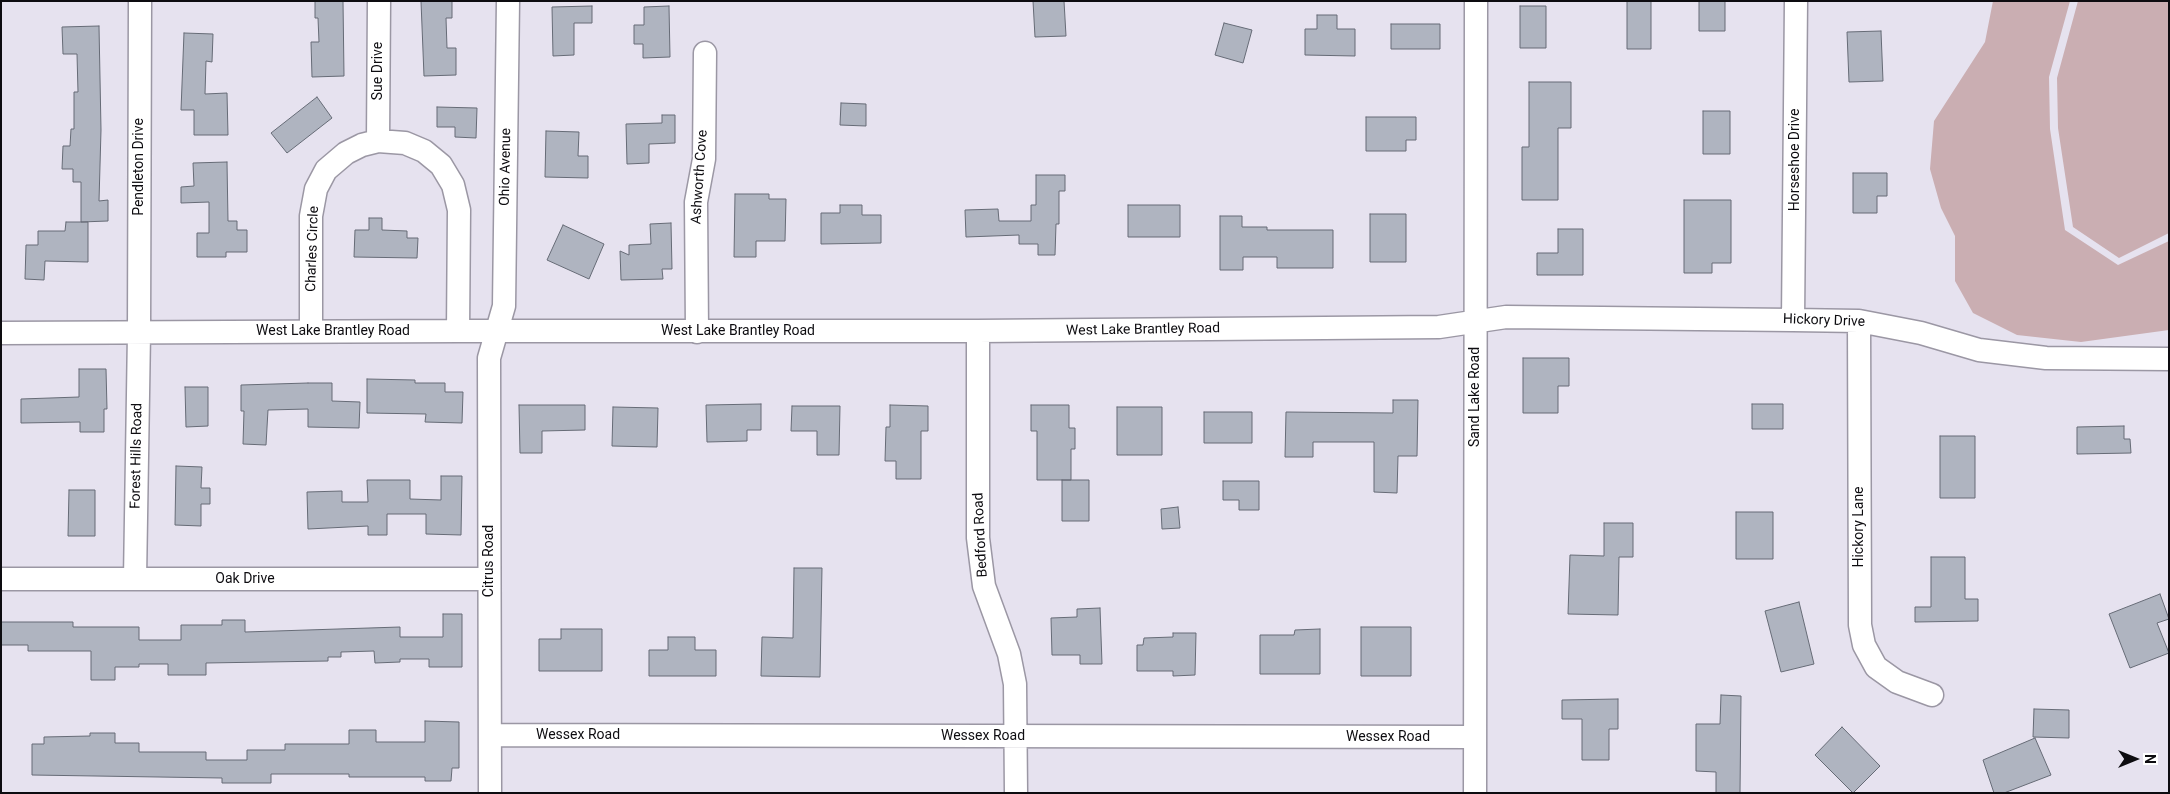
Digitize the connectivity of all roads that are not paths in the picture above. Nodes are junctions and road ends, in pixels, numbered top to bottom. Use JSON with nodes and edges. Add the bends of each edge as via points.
{"nodes":[{"id":1,"x":140,"y":1,"type":"edge"},
{"id":2,"x":379,"y":1,"type":"edge"},
{"id":3,"x":508,"y":1,"type":"edge"},
{"id":4,"x":1476,"y":1,"type":"edge"},
{"id":5,"x":1796,"y":1,"type":"edge"},
{"id":6,"x":705,"y":53,"type":"dead end"},
{"id":7,"x":378,"y":141,"type":"junction"},
{"id":8,"x":1793,"y":320,"type":"junction"},
{"id":9,"x":1859,"y":321,"type":"junction"},
{"id":10,"x":1475,"y":322,"type":"junction"},
{"id":11,"x":311,"y":331,"type":"junction"},
{"id":12,"x":458,"y":331,"type":"junction"},
{"id":13,"x":497,"y":331,"type":"junction"},
{"id":14,"x":978,"y":331,"type":"junction"},
{"id":15,"x":697,"y":332,"type":"junction"},
{"id":16,"x":1,"y":333,"type":"edge"},
{"id":17,"x":139,"y":333,"type":"junction"},
{"id":18,"x":2169,"y":359,"type":"edge"},
{"id":19,"x":1,"y":579,"type":"edge"},
{"id":20,"x":136,"y":579,"type":"junction"},
{"id":21,"x":489,"y":579,"type":"junction"},
{"id":22,"x":1932,"y":695,"type":"dead end"},
{"id":23,"x":490,"y":734,"type":"junction"},
{"id":24,"x":1016,"y":736,"type":"junction"},
{"id":25,"x":1475,"y":737,"type":"junction"},
{"id":26,"x":490,"y":793,"type":"edge"},
{"id":27,"x":1016,"y":793,"type":"edge"},
{"id":28,"x":1475,"y":793,"type":"edge"}],
"edges":[{"from":1,"to":17,"type":"street","name":"Pendleton Drive"},
{"from":2,"to":7,"type":"street","name":"Sue Drive"},
{"from":3,"to":13,"type":"street","name":"Ohio Avenue","via":[[504,306]]},
{"from":4,"to":10,"type":"street","name":"Sand Lake Road"},
{"from":5,"to":8,"type":"street","name":"Horseshoe Drive"},
{"from":6,"to":15,"type":"street","name":"Ashworth Cove","via":[[704,159],[696,202]]},
{"from":7,"to":11,"type":"street","name":"Charles Circle","via":[[346,153],[326,170],[316,189],[311,216]]},
{"from":7,"to":12,"type":"street","name":"Charles Circle","via":[[405,143],[424,151],[441,165],[453,185],[459,210]]},
{"from":8,"to":9,"type":"street","name":"Hickory Drive"},
{"from":8,"to":10,"type":"street","name":"Hickory Drive","via":[[1506,317]]},
{"from":9,"to":18,"type":"street","name":"Hickory Drive","via":[[1921,333],[1980,350],[2046,358]]},
{"from":9,"to":22,"type":"street","name":"Hickory Lane","via":[[1860,626],[1864,645],[1876,667],[1897,682]]},
{"from":10,"to":14,"type":"street","name":"West Lake Brantley Road","via":[[1439,327]]},
{"from":10,"to":25,"type":"street","name":"Sand Lake Road"},
{"from":11,"to":12,"type":"street","name":"West Lake Brantley Road"},
{"from":11,"to":17,"type":"street","name":"West Lake Brantley Road"},
{"from":12,"to":13,"type":"street","name":"West Lake Brantley Road"},
{"from":13,"to":15,"type":"street","name":"West Lake Brantley Road"},
{"from":13,"to":21,"type":"street","name":"Citrus Road","via":[[489,358]]},
{"from":14,"to":15,"type":"street","name":"West Lake Brantley Road"},
{"from":14,"to":24,"type":"street","name":"Bedford Road","via":[[978,538],[984,586],[1009,654],[1015,684]]},
{"from":16,"to":17,"type":"street","name":"West Lake Brantley Road"},
{"from":17,"to":20,"type":"street","name":"Forest Hills Road"},
{"from":19,"to":20,"type":"street","name":"Oak Drive"},
{"from":20,"to":21,"type":"street","name":"Oak Drive"},
{"from":21,"to":23,"type":"street","name":"Citrus Road"},
{"from":23,"to":24,"type":"street","name":"Wessex Road"},
{"from":23,"to":26,"type":"street","name":"Citrus Road"},
{"from":24,"to":25,"type":"street","name":"Wessex Road"},
{"from":24,"to":27,"type":"street","name":"Bedford Road"},
{"from":25,"to":28,"type":"street","name":"Sand Lake Road"}]}
